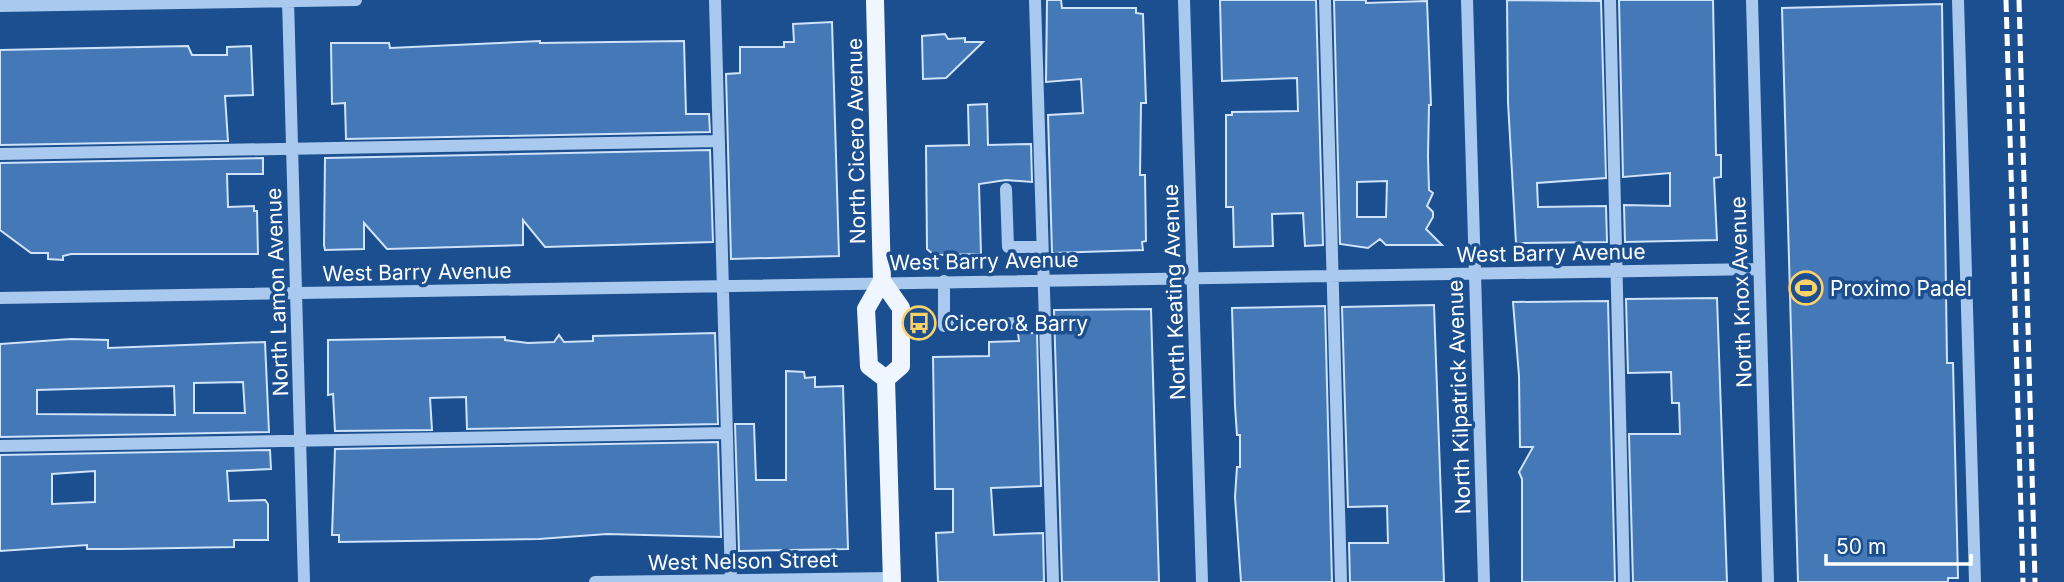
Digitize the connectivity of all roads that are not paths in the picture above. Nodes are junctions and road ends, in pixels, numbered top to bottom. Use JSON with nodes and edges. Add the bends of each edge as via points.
{"nodes":[{"id":1,"x":356,"y":0,"type":"edge"},
{"id":2,"x":715,"y":0,"type":"edge"},
{"id":3,"x":875,"y":0,"type":"edge"},
{"id":4,"x":1035,"y":0,"type":"edge"},
{"id":5,"x":1184,"y":0,"type":"edge"},
{"id":6,"x":1325,"y":0,"type":"edge"},
{"id":7,"x":1467,"y":0,"type":"edge"},
{"id":8,"x":1610,"y":0,"type":"edge"},
{"id":9,"x":1752,"y":0,"type":"edge"},
{"id":10,"x":1958,"y":0,"type":"edge"},
{"id":11,"x":288,"y":1,"type":"edge"},
{"id":12,"x":0,"y":6,"type":"edge"},
{"id":13,"x":719,"y":141,"type":"junction"},
{"id":14,"x":292,"y":149,"type":"junction"},
{"id":15,"x":0,"y":155,"type":"edge"},
{"id":16,"x":1006,"y":189,"type":"dead end"},
{"id":17,"x":1042,"y":247,"type":"junction"},
{"id":18,"x":1759,"y":269,"type":"junction"},
{"id":19,"x":1616,"y":271,"type":"junction"},
{"id":20,"x":1475,"y":274,"type":"junction"},
{"id":21,"x":1333,"y":275,"type":"junction"},
{"id":22,"x":1193,"y":277,"type":"junction"},
{"id":23,"x":1043,"y":279,"type":"junction"},
{"id":24,"x":882,"y":281,"type":"junction"},
{"id":25,"x":944,"y":281,"type":"junction"},
{"id":26,"x":723,"y":285,"type":"junction"},
{"id":27,"x":296,"y":294,"type":"junction"},
{"id":28,"x":0,"y":298,"type":"edge"},
{"id":29,"x":1018,"y":323,"type":"dead end"},
{"id":30,"x":887,"y":379,"type":"junction"},
{"id":31,"x":727,"y":433,"type":"junction"},
{"id":32,"x":300,"y":442,"type":"junction"},
{"id":33,"x":0,"y":446,"type":"edge"},
{"id":34,"x":892,"y":580,"type":"edge"},
{"id":35,"x":731,"y":581,"type":"edge"},
{"id":36,"x":304,"y":582,"type":"edge"},
{"id":37,"x":595,"y":582,"type":"edge"},
{"id":38,"x":1053,"y":582,"type":"edge"},
{"id":39,"x":1202,"y":582,"type":"edge"},
{"id":40,"x":1342,"y":582,"type":"edge"},
{"id":41,"x":1485,"y":582,"type":"edge"},
{"id":42,"x":1625,"y":582,"type":"edge"},
{"id":43,"x":1768,"y":582,"type":"edge"},
{"id":44,"x":1975,"y":582,"type":"edge"}],
"edges":[{"from":1,"to":11,"type":"street"},
{"from":2,"to":13,"type":"street"},
{"from":3,"to":24,"type":"main road","name":"North Cicero Avenue"},
{"from":4,"to":17,"type":"street"},
{"from":5,"to":22,"type":"street","name":"North Keating Avenue"},
{"from":6,"to":21,"type":"street"},
{"from":7,"to":20,"type":"street","name":"North Kilpatrick Avenue"},
{"from":8,"to":19,"type":"street"},
{"from":9,"to":18,"type":"street","name":"North Knox Avenue"},
{"from":10,"to":44,"type":"street"},
{"from":11,"to":12,"type":"street"},
{"from":11,"to":14,"type":"street","name":"North Lamon Avenue"},
{"from":13,"to":14,"type":"street"},
{"from":13,"to":26,"type":"street"},
{"from":14,"to":15,"type":"street"},
{"from":14,"to":27,"type":"street","name":"North Lamon Avenue"},
{"from":16,"to":17,"type":"street","via":[[1008,247]]},
{"from":17,"to":23,"type":"street"},
{"from":18,"to":19,"type":"street","name":"West Barry Avenue"},
{"from":18,"to":43,"type":"street","name":"North Knox Avenue"},
{"from":19,"to":20,"type":"street","name":"West Barry Avenue"},
{"from":19,"to":42,"type":"street"},
{"from":20,"to":21,"type":"street","name":"West Barry Avenue"},
{"from":20,"to":41,"type":"street","name":"North Kilpatrick Avenue"},
{"from":21,"to":22,"type":"street","name":"West Barry Avenue"},
{"from":21,"to":40,"type":"street"},
{"from":22,"to":23,"type":"street","name":"West Barry Avenue"},
{"from":22,"to":39,"type":"street","name":"North Keating Avenue"},
{"from":23,"to":25,"type":"street","name":"West Barry Avenue"},
{"from":23,"to":38,"type":"street"},
{"from":24,"to":25,"type":"street","name":"West Barry Avenue"},
{"from":24,"to":26,"type":"street","name":"West Barry Avenue"},
{"from":24,"to":30,"type":"main road","via":[[901,308],[901,366]]},
{"from":24,"to":30,"type":"main road","name":"North Cicero Avenue","via":[[866,309],[869,366]]},
{"from":25,"to":29,"type":"street","via":[[944,326]]},
{"from":26,"to":27,"type":"street","name":"West Barry Avenue"},
{"from":26,"to":31,"type":"street"},
{"from":27,"to":28,"type":"street","name":"West Barry Avenue"},
{"from":27,"to":32,"type":"street","name":"North Lamon Avenue"},
{"from":30,"to":34,"type":"main road"},
{"from":31,"to":32,"type":"street"},
{"from":31,"to":35,"type":"street"},
{"from":32,"to":33,"type":"street"},
{"from":32,"to":36,"type":"street","name":"North Lamon Avenue"},
{"from":34,"to":35,"type":"street","name":"West Nelson Street"},
{"from":35,"to":37,"type":"street","name":"West Nelson Street"}]}
